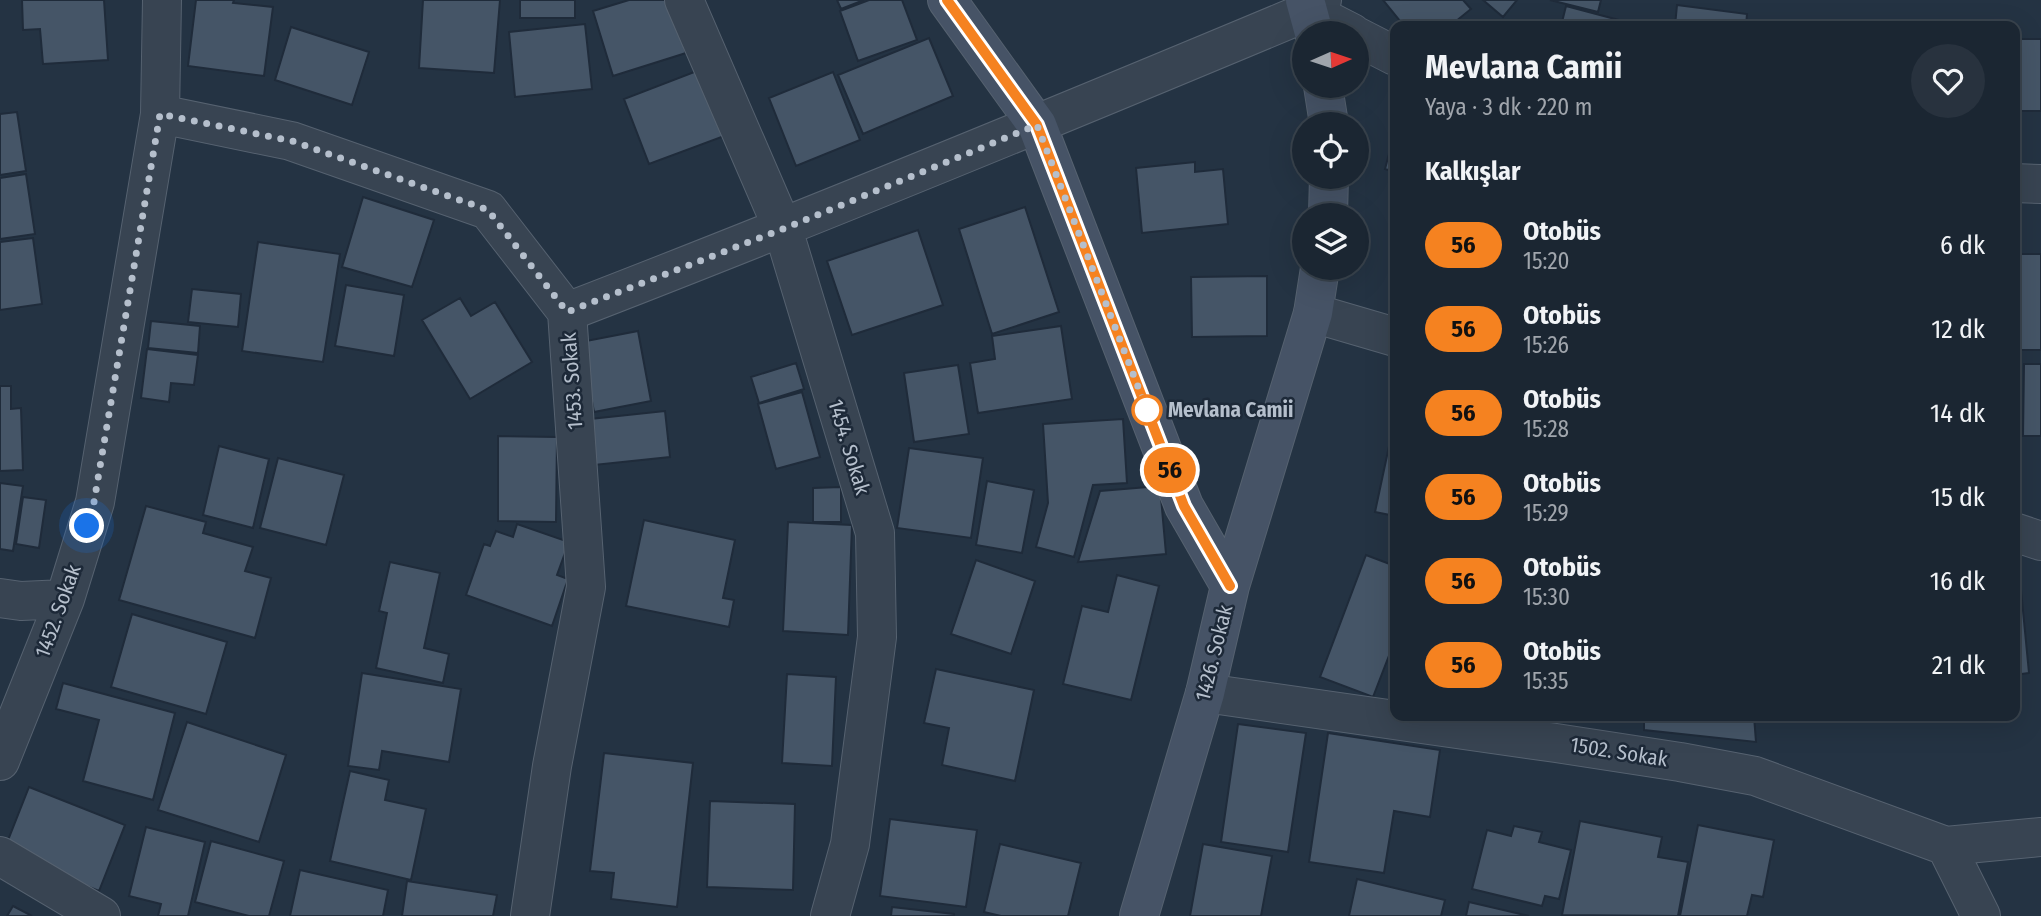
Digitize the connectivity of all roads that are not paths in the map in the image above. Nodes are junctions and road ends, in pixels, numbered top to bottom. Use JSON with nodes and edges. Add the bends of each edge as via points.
{"nodes":[{"id":1,"x":162,"y":0,"type":"edge"},
{"id":2,"x":684,"y":0,"type":"edge"},
{"id":3,"x":947,"y":0,"type":"edge"},
{"id":4,"x":1312,"y":11,"type":"edge"},
{"id":5,"x":1330,"y":21,"type":"edge"},
{"id":6,"x":1369,"y":42,"type":"edge"},
{"id":7,"x":1390,"y":53,"type":"edge"},
{"id":8,"x":160,"y":114,"type":"junction"},
{"id":9,"x":1037,"y":125,"type":"junction"},
{"id":10,"x":2020,"y":183,"type":"edge"},
{"id":11,"x":2041,"y":184,"type":"edge"},
{"id":12,"x":783,"y":229,"type":"junction"},
{"id":13,"x":1318,"y":280,"type":"edge"},
{"id":14,"x":567,"y":312,"type":"junction"},
{"id":15,"x":1312,"y":313,"type":"junction"},
{"id":16,"x":1390,"y":336,"type":"edge"},
{"id":17,"x":2020,"y":534,"type":"edge"},
{"id":18,"x":2041,"y":541,"type":"edge"},
{"id":19,"x":1230,"y":586,"type":"junction"},
{"id":20,"x":0,"y":598,"type":"edge"},
{"id":21,"x":65,"y":599,"type":"junction"},
{"id":22,"x":1205,"y":693,"type":"junction"},
{"id":23,"x":1390,"y":719,"type":"edge"},
{"id":24,"x":1401,"y":721,"type":"edge"},
{"id":25,"x":1,"y":753,"type":"edge"},
{"id":26,"x":2041,"y":837,"type":"edge"},
{"id":27,"x":1946,"y":846,"type":"junction"},
{"id":28,"x":0,"y":856,"type":"edge"},
{"id":29,"x":101,"y":916,"type":"edge"},
{"id":30,"x":530,"y":916,"type":"edge"},
{"id":31,"x":830,"y":916,"type":"edge"},
{"id":32,"x":1139,"y":916,"type":"edge"},
{"id":33,"x":1981,"y":916,"type":"edge"}],
"edges":[{"from":1,"to":8,"type":"street","name":"1452. Sokak"},
{"from":2,"to":12,"type":"street","name":"1454. Sokak"},
{"from":3,"to":9,"type":"main road"},
{"from":4,"to":5,"type":"street"},
{"from":4,"to":9,"type":"street"},
{"from":6,"to":7,"type":"street"},
{"from":8,"to":14,"type":"street","name":"1453. Sokak","via":[[292,141],[488,210]]},
{"from":8,"to":21,"type":"street","name":"1452. Sokak","via":[[94,502]]},
{"from":9,"to":12,"type":"street"},
{"from":9,"to":19,"type":"main road","via":[[1184,506]]},
{"from":10,"to":11,"type":"street"},
{"from":12,"to":14,"type":"street"},
{"from":12,"to":31,"type":"street","name":"1454. Sokak","via":[[875,533],[877,637],[850,844]]},
{"from":13,"to":15,"type":"main road","name":"1426. Sokak"},
{"from":14,"to":30,"type":"street","name":"1453. Sokak","via":[[586,587]]},
{"from":15,"to":16,"type":"street"},
{"from":15,"to":19,"type":"main road","name":"1426. Sokak"},
{"from":17,"to":18,"type":"street"},
{"from":19,"to":22,"type":"main road","name":"1426. Sokak"},
{"from":20,"to":21,"type":"street"},
{"from":21,"to":25,"type":"street","name":"1452. Sokak"},
{"from":22,"to":23,"type":"street","name":"1502. Sokak"},
{"from":22,"to":32,"type":"main road","name":"1426. Sokak"},
{"from":24,"to":27,"type":"street","name":"1502. Sokak","via":[[1755,776]]},
{"from":26,"to":27,"type":"street"},
{"from":27,"to":33,"type":"street"},
{"from":28,"to":29,"type":"street"}]}
